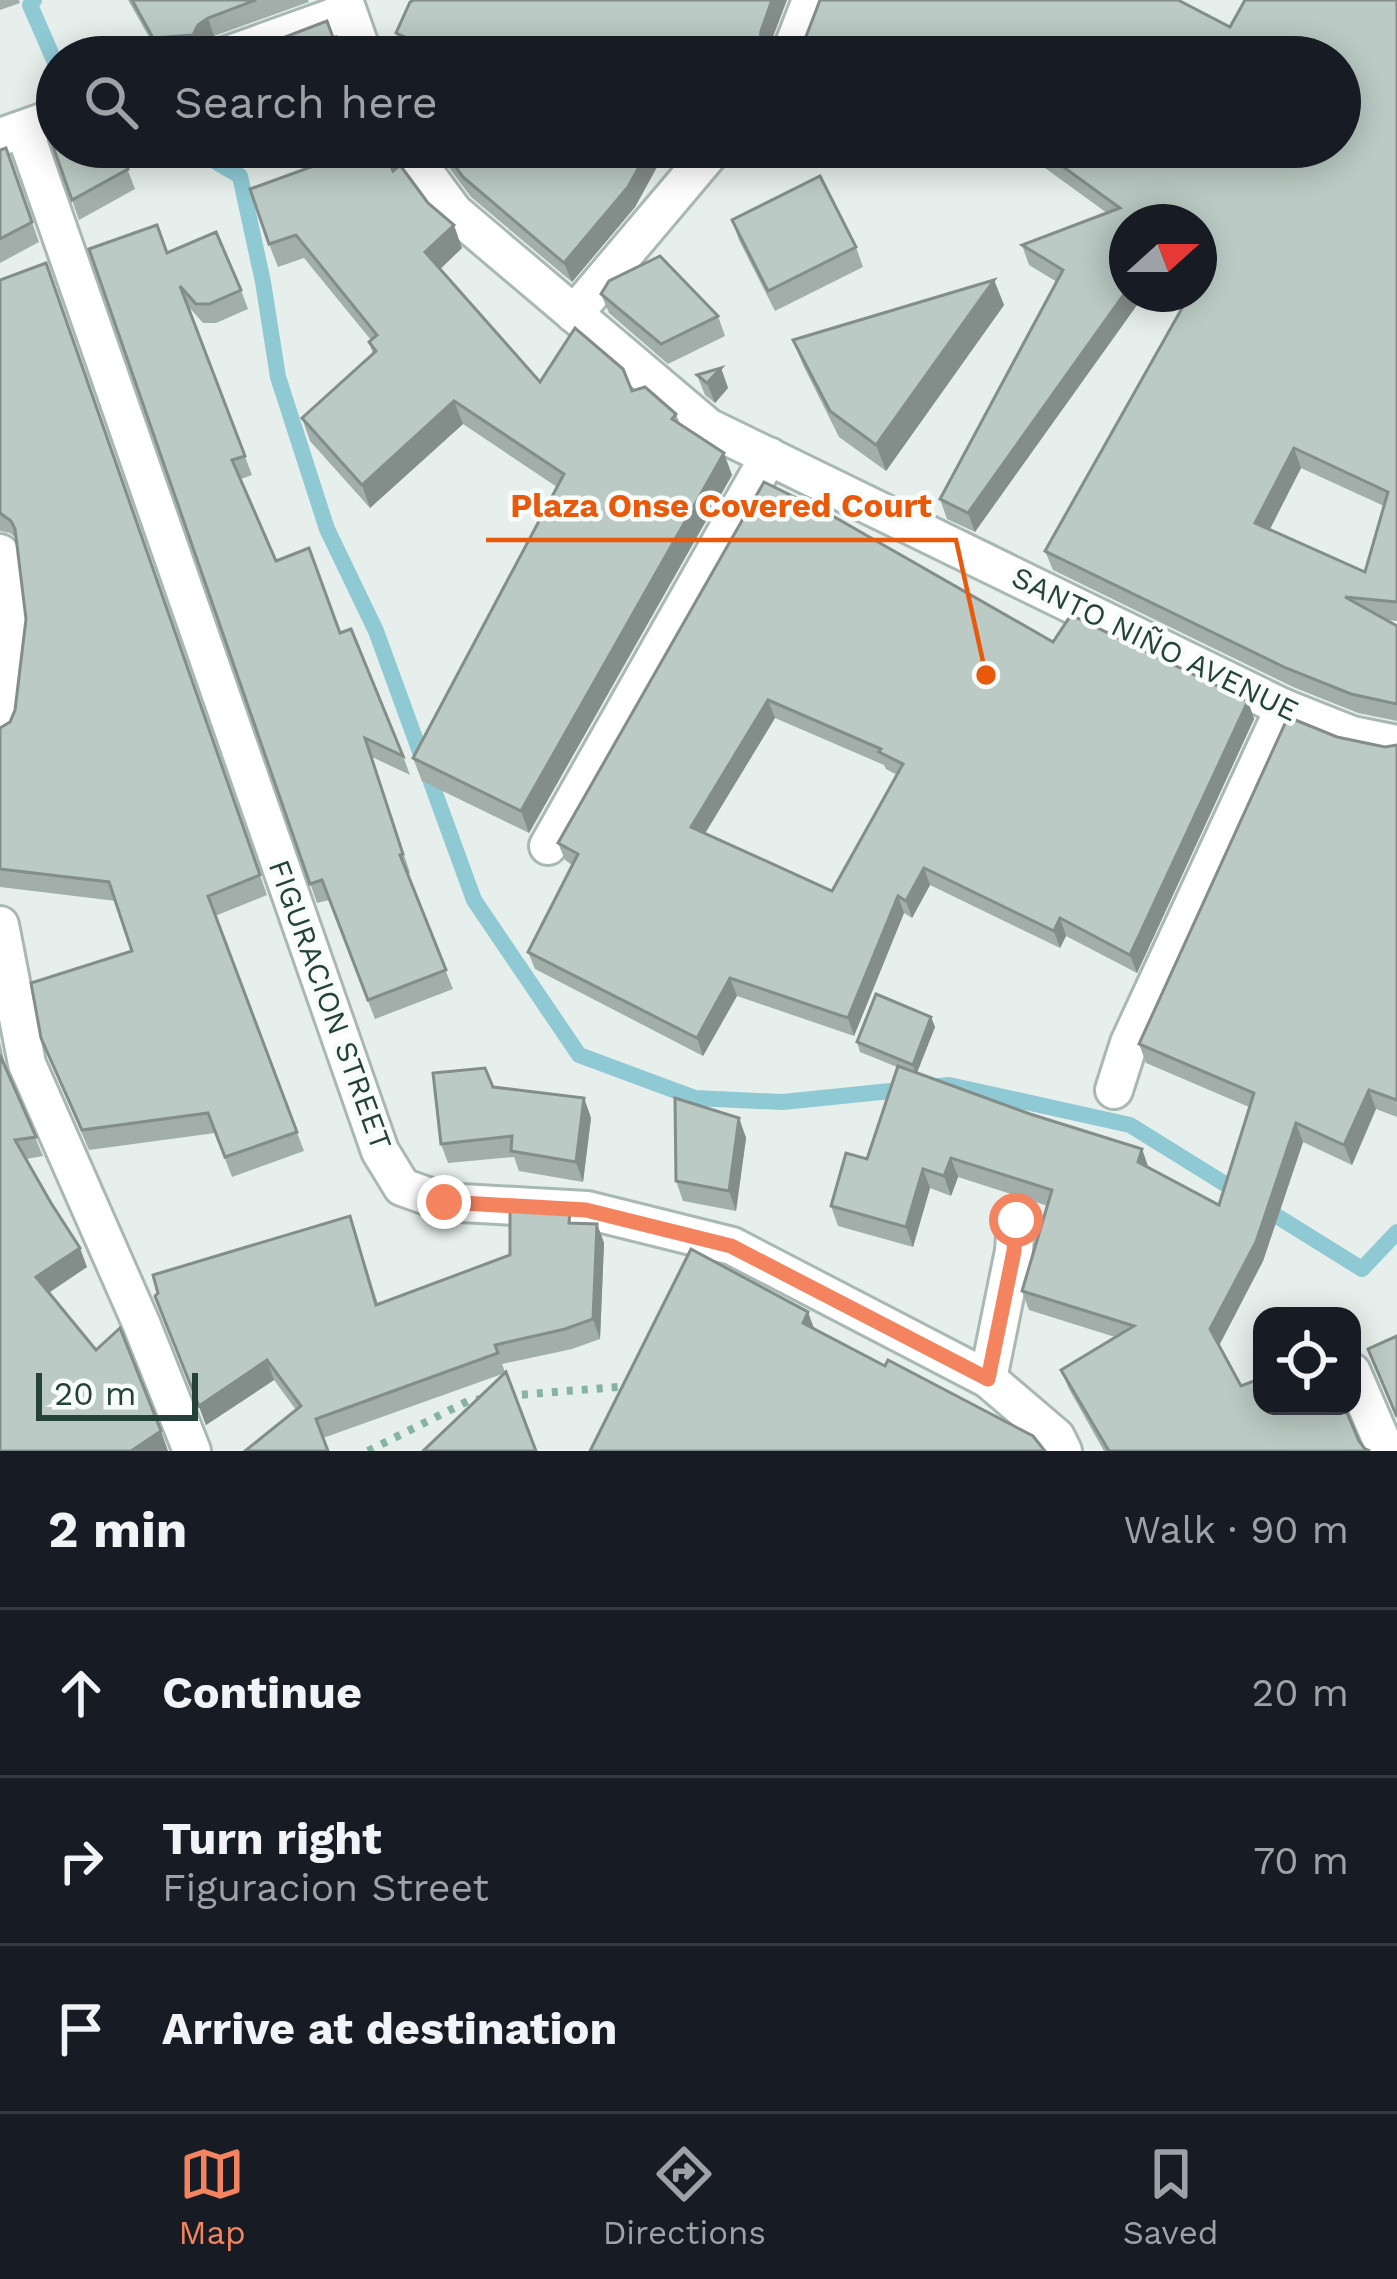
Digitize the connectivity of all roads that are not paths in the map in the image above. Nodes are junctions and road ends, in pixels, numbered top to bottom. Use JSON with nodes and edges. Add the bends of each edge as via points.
{"nodes":[{"id":1,"x":811,"y":0,"type":"edge"},
{"id":2,"x":345,"y":6,"type":"edge"},
{"id":3,"x":273,"y":36,"type":"edge"},
{"id":4,"x":356,"y":36,"type":"edge"},
{"id":5,"x":797,"y":36,"type":"edge"},
{"id":6,"x":41,"y":168,"type":"edge"},
{"id":7,"x":422,"y":168,"type":"edge"},
{"id":8,"x":697,"y":168,"type":"edge"},
{"id":9,"x":574,"y":314,"type":"junction"},
{"id":10,"x":769,"y":456,"type":"junction"},
{"id":11,"x":0,"y":553,"type":"edge"},
{"id":12,"x":1284,"y":708,"type":"junction"},
{"id":13,"x":0,"y":727,"type":"edge"},
{"id":14,"x":1397,"y":744,"type":"edge"},
{"id":15,"x":548,"y":846,"type":"dead end"},
{"id":16,"x":0,"y":925,"type":"edge"},
{"id":17,"x":1114,"y":1090,"type":"dead end"},
{"id":18,"x":1016,"y":1220,"type":"dead end"},
{"id":19,"x":988,"y":1379,"type":"junction"},
{"id":20,"x":1361,"y":1393,"type":"edge"},
{"id":21,"x":192,"y":1451,"type":"edge"},
{"id":22,"x":1063,"y":1451,"type":"edge"},
{"id":23,"x":1386,"y":1451,"type":"edge"}],
"edges":[{"from":1,"to":5,"type":"street"},
{"from":2,"to":3,"type":"street"},
{"from":2,"to":4,"type":"street"},
{"from":6,"to":19,"type":"street","name":"FIGURACION STREET","via":[[380,1151],[402,1187],[444,1202],[586,1210],[731,1246]]},
{"from":7,"to":9,"type":"street","name":"SANTO NIÑO AVENUE","via":[[454,212]]},
{"from":8,"to":9,"type":"street"},
{"from":9,"to":10,"type":"street","name":"SANTO NIÑO AVENUE","via":[[708,427]]},
{"from":10,"to":12,"type":"street","name":"SANTO NIÑO AVENUE"},
{"from":10,"to":15,"type":"street"},
{"from":11,"to":13,"type":"street","via":[[11,641]]},
{"from":12,"to":14,"type":"street","name":"SANTO NIÑO AVENUE"},
{"from":12,"to":17,"type":"street"},
{"from":16,"to":21,"type":"street","via":[[27,1064]]},
{"from":18,"to":19,"type":"street"},
{"from":19,"to":22,"type":"street","name":"FIGURACION STREET"},
{"from":20,"to":23,"type":"street"}]}
